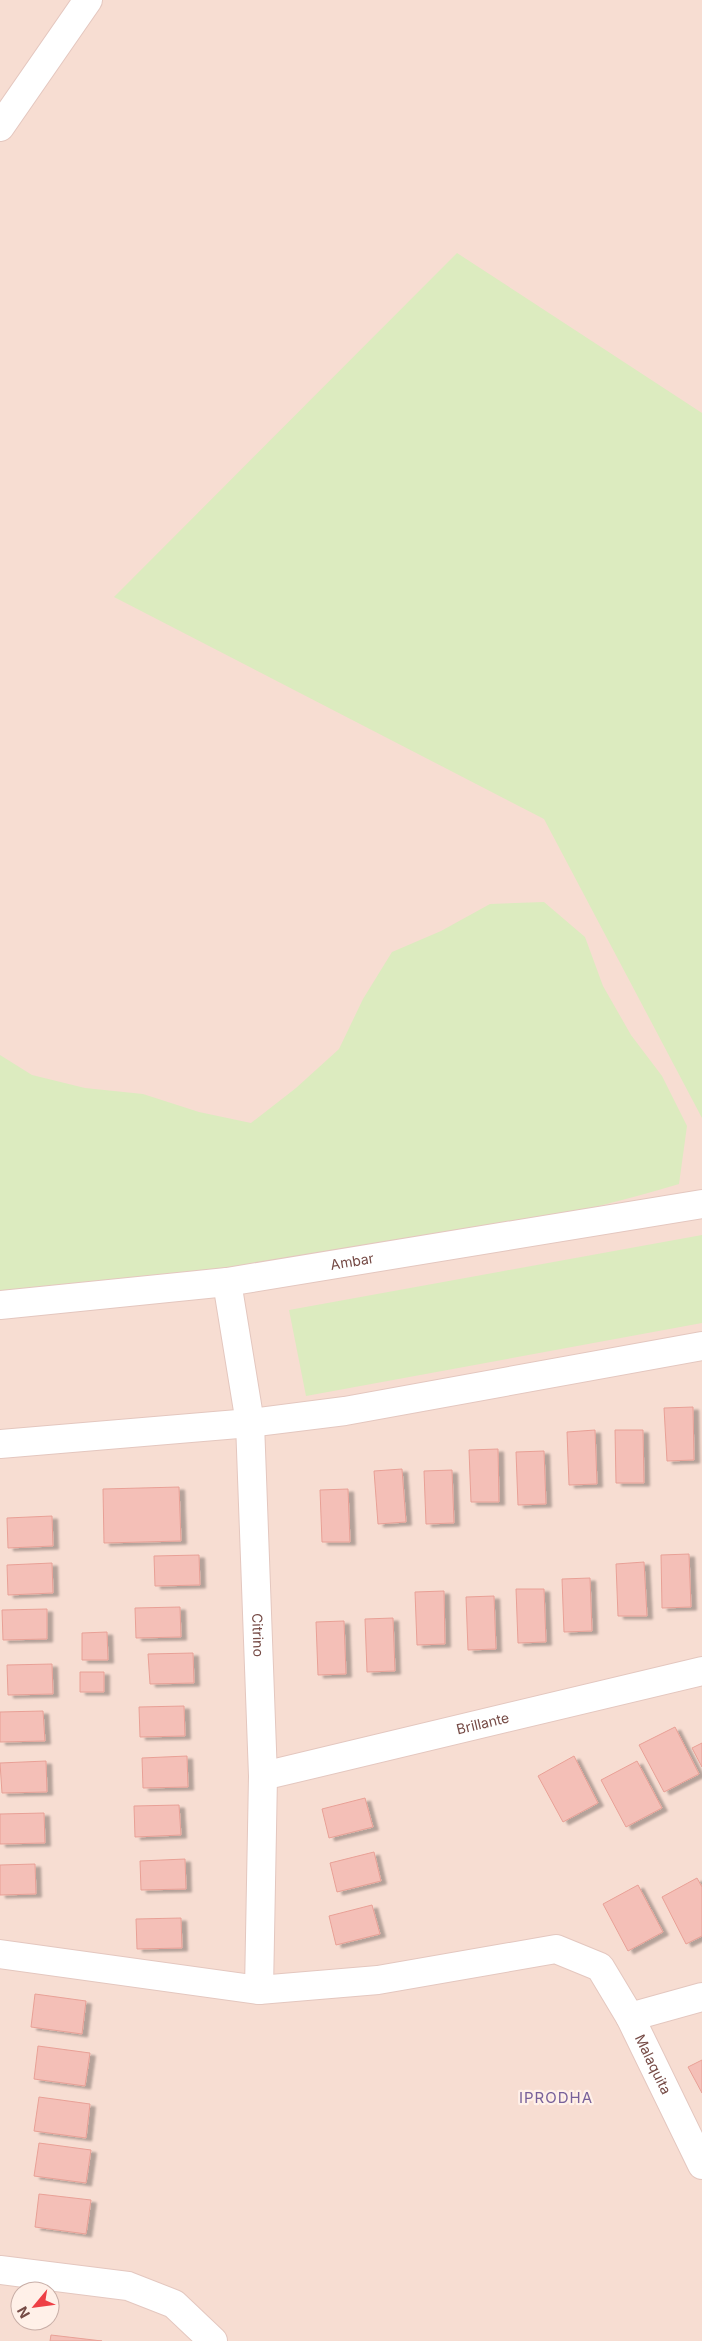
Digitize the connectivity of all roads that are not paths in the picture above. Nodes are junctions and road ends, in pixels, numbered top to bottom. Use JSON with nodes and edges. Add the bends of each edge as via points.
{"nodes":[{"id":1,"x":88,"y":0,"type":"edge"},
{"id":2,"x":0,"y":127,"type":"edge"},
{"id":3,"x":702,"y":1204,"type":"edge"},
{"id":4,"x":227,"y":1282,"type":"junction"},
{"id":5,"x":0,"y":1305,"type":"edge"},
{"id":6,"x":702,"y":1346,"type":"edge"},
{"id":7,"x":250,"y":1423,"type":"junction"},
{"id":8,"x":0,"y":1444,"type":"edge"},
{"id":9,"x":702,"y":1671,"type":"edge"},
{"id":10,"x":263,"y":1776,"type":"junction"},
{"id":11,"x":0,"y":1954,"type":"edge"},
{"id":12,"x":258,"y":1990,"type":"junction"},
{"id":13,"x":702,"y":1997,"type":"edge"},
{"id":14,"x":630,"y":2017,"type":"junction"},
{"id":15,"x":702,"y":2165,"type":"edge"},
{"id":16,"x":0,"y":2270,"type":"edge"},
{"id":17,"x":214,"y":2341,"type":"edge"}],
"edges":[{"from":1,"to":2,"type":"street"},
{"from":3,"to":4,"type":"street","name":"Ambar"},
{"from":4,"to":5,"type":"street","name":"Ambar"},
{"from":4,"to":7,"type":"street","name":"Citrino"},
{"from":6,"to":7,"type":"street","via":[[345,1411]]},
{"from":7,"to":8,"type":"street"},
{"from":7,"to":10,"type":"street","name":"Citrino"},
{"from":9,"to":10,"type":"street","name":"Brillante"},
{"from":10,"to":12,"type":"street","name":"Citrino"},
{"from":11,"to":12,"type":"street"},
{"from":12,"to":14,"type":"street","name":"Malaquita","via":[[378,1980],[556,1949],[600,1967]]},
{"from":13,"to":14,"type":"street"},
{"from":14,"to":15,"type":"street","name":"Malaquita"},
{"from":16,"to":17,"type":"street","via":[[128,2286],[174,2304]]}]}
